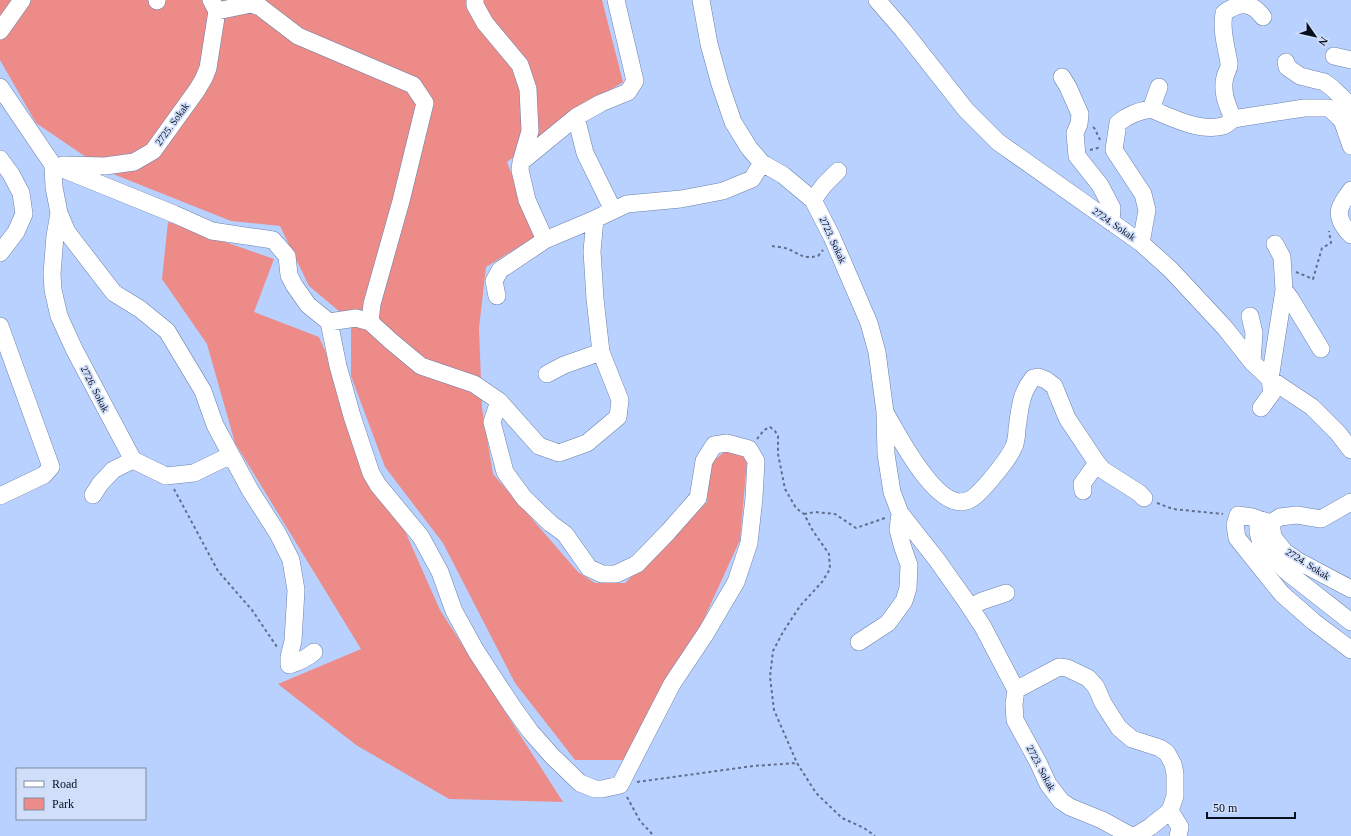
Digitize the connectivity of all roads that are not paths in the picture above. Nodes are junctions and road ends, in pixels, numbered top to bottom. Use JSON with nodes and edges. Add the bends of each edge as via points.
{"nodes":[{"id":1,"x":475,"y":0,"type":"edge"},
{"id":2,"x":616,"y":0,"type":"edge"},
{"id":3,"x":701,"y":0,"type":"edge"},
{"id":4,"x":876,"y":0,"type":"edge"},
{"id":5,"x":15,"y":4,"type":"edge"},
{"id":6,"x":214,"y":5,"type":"edge"},
{"id":7,"x":1263,"y":17,"type":"dead end"},
{"id":8,"x":0,"y":31,"type":"edge"},
{"id":9,"x":1334,"y":56,"type":"dead end"},
{"id":10,"x":1351,"y":60,"type":"edge"},
{"id":11,"x":1286,"y":62,"type":"dead end"},
{"id":12,"x":1062,"y":77,"type":"dead end"},
{"id":13,"x":0,"y":87,"type":"edge"},
{"id":14,"x":1159,"y":87,"type":"dead end"},
{"id":15,"x":1151,"y":110,"type":"junction"},
{"id":16,"x":1351,"y":112,"type":"edge"},
{"id":17,"x":576,"y":116,"type":"junction"},
{"id":18,"x":1233,"y":119,"type":"junction"},
{"id":19,"x":1351,"y":146,"type":"edge"},
{"id":20,"x":0,"y":159,"type":"edge"},
{"id":21,"x":521,"y":162,"type":"junction"},
{"id":22,"x":762,"y":163,"type":"junction"},
{"id":23,"x":53,"y":165,"type":"junction"},
{"id":24,"x":838,"y":171,"type":"dead end"},
{"id":25,"x":1351,"y":190,"type":"edge"},
{"id":26,"x":813,"y":200,"type":"junction"},
{"id":27,"x":613,"y":210,"type":"junction"},
{"id":28,"x":59,"y":213,"type":"junction"},
{"id":29,"x":595,"y":219,"type":"junction"},
{"id":30,"x":1111,"y":222,"type":"junction"},
{"id":31,"x":1351,"y":235,"type":"edge"},
{"id":32,"x":545,"y":240,"type":"junction"},
{"id":33,"x":1140,"y":243,"type":"junction"},
{"id":34,"x":1275,"y":244,"type":"dead end"},
{"id":35,"x":0,"y":253,"type":"edge"},
{"id":36,"x":1284,"y":290,"type":"junction"},
{"id":37,"x":497,"y":296,"type":"dead end"},
{"id":38,"x":1250,"y":316,"type":"dead end"},
{"id":39,"x":329,"y":322,"type":"junction"},
{"id":40,"x":370,"y":322,"type":"junction"},
{"id":41,"x":0,"y":326,"type":"edge"},
{"id":42,"x":1320,"y":348,"type":"dead end"},
{"id":43,"x":601,"y":352,"type":"junction"},
{"id":44,"x":1252,"y":362,"type":"junction"},
{"id":45,"x":547,"y":374,"type":"dead end"},
{"id":46,"x":1270,"y":379,"type":"junction"},
{"id":47,"x":499,"y":401,"type":"junction"},
{"id":48,"x":1261,"y":408,"type":"dead end"},
{"id":49,"x":885,"y":412,"type":"junction"},
{"id":50,"x":1351,"y":450,"type":"edge"},
{"id":51,"x":231,"y":455,"type":"junction"},
{"id":52,"x":133,"y":460,"type":"junction"},
{"id":53,"x":1097,"y":462,"type":"junction"},
{"id":54,"x":1083,"y":491,"type":"dead end"},
{"id":55,"x":93,"y":495,"type":"dead end"},
{"id":56,"x":0,"y":496,"type":"edge"},
{"id":57,"x":1144,"y":498,"type":"road end"},
{"id":58,"x":1351,"y":502,"type":"edge"},
{"id":59,"x":900,"y":513,"type":"junction"},
{"id":60,"x":1264,"y":521,"type":"junction"},
{"id":61,"x":1351,"y":589,"type":"edge"},
{"id":62,"x":1006,"y":593,"type":"dead end"},
{"id":63,"x":970,"y":607,"type":"junction"},
{"id":64,"x":1351,"y":622,"type":"edge"},
{"id":65,"x":859,"y":642,"type":"dead end"},
{"id":66,"x":1351,"y":650,"type":"edge"},
{"id":67,"x":314,"y":652,"type":"dead end"},
{"id":68,"x":1016,"y":690,"type":"junction"},
{"id":69,"x":1170,"y":811,"type":"junction"},
{"id":70,"x":1178,"y":836,"type":"edge"}],
"edges":[{"from":1,"to":21,"type":"street","via":[[475,6],[485,22],[520,65],[528,89],[530,130]]},
{"from":2,"to":17,"type":"street","via":[[635,81],[628,92]]},
{"from":3,"to":22,"type":"street","name":"2723. Sokak","via":[[709,44],[733,122]]},
{"from":4,"to":30,"type":"street","name":"2724. Sokak","via":[[966,110],[998,142]]},
{"from":5,"to":8,"type":"street"},
{"from":6,"to":23,"type":"street","name":"2725. Sokak","via":[[208,68],[204,78],[153,151],[134,162],[105,166]]},
{"from":6,"to":40,"type":"street","via":[[251,4],[260,7],[298,36],[413,86],[425,103],[372,304]]},
{"from":7,"to":18,"type":"street","via":[[1246,4],[1230,8],[1224,13],[1222,22],[1229,65],[1224,78],[1224,97]]},
{"from":9,"to":10,"type":"street"},
{"from":11,"to":16,"type":"street","via":[[1287,67],[1300,76],[1324,82],[1331,87],[1348,103]]},
{"from":12,"to":30,"type":"street","via":[[1080,114],[1075,133],[1078,156],[1100,185],[1112,208]]},
{"from":13,"to":23,"type":"street"},
{"from":14,"to":15,"type":"street"},
{"from":15,"to":18,"type":"street","via":[[1188,124],[1209,127],[1224,126]]},
{"from":15,"to":33,"type":"street","via":[[1139,111],[1118,123],[1114,150],[1143,194],[1147,210]]},
{"from":17,"to":21,"type":"street"},
{"from":17,"to":27,"type":"street","via":[[585,153]]},
{"from":18,"to":19,"type":"street","via":[[1304,108],[1329,108],[1342,120]]},
{"from":20,"to":35,"type":"street","via":[[21,193],[24,214],[16,232]]},
{"from":21,"to":32,"type":"street","via":[[520,170],[527,200]]},
{"from":22,"to":26,"type":"street","name":"2723. Sokak","via":[[783,175]]},
{"from":22,"to":27,"type":"street","via":[[752,179],[723,191],[681,199],[627,204]]},
{"from":23,"to":28,"type":"street","name":"2726. Sokak"},
{"from":23,"to":39,"type":"street","via":[[212,230],[273,240],[287,256],[288,275],[294,285],[308,305]]},
{"from":24,"to":26,"type":"street"},
{"from":25,"to":31,"type":"street","via":[[1340,205],[1339,215]]},
{"from":26,"to":49,"type":"street","name":"2723. Sokak","via":[[838,250],[869,323]]},
{"from":27,"to":29,"type":"street"},
{"from":28,"to":51,"type":"street","name":"2726. Sokak","via":[[68,232],[114,293],[140,309],[167,331],[203,391],[215,425]]},
{"from":28,"to":52,"type":"street","name":"2726. Sokak","via":[[52,274],[59,316]]},
{"from":29,"to":32,"type":"street"},
{"from":29,"to":43,"type":"street","via":[[592,251]]},
{"from":30,"to":33,"type":"street","name":"2724. Sokak"},
{"from":32,"to":37,"type":"street","via":[[500,270],[494,281]]},
{"from":33,"to":44,"type":"street","name":"2724. Sokak","via":[[1171,270],[1225,328]]},
{"from":34,"to":36,"type":"street","via":[[1282,257]]},
{"from":36,"to":42,"type":"street"},
{"from":36,"to":46,"type":"street"},
{"from":38,"to":44,"type":"street","via":[[1254,333]]},
{"from":39,"to":40,"type":"street","via":[[356,318]]},
{"from":39,"to":47,"type":"street","via":[[338,366],[370,472],[421,537],[440,572],[454,611],[476,651],[530,731],[575,779],[595,789],[620,785],[672,684],[736,582],[749,542],[756,460],[749,449],[727,443],[714,445],[704,461],[698,498],[638,564],[616,574],[602,574],[589,568],[565,534],[524,498],[504,472],[492,422]]},
{"from":40,"to":47,"type":"street","via":[[421,366],[474,384]]},
{"from":41,"to":56,"type":"street","via":[[51,467],[44,475]]},
{"from":43,"to":45,"type":"street"},
{"from":43,"to":47,"type":"street","via":[[620,400],[618,417],[587,443],[559,452],[539,446]]},
{"from":44,"to":46,"type":"street","name":"2724. Sokak"},
{"from":46,"to":48,"type":"street","via":[[1272,393]]},
{"from":46,"to":50,"type":"street","name":"2724. Sokak","via":[[1312,407]]},
{"from":49,"to":53,"type":"street","via":[[928,481],[938,491],[954,500],[968,500],[976,495],[1009,455],[1015,444],[1022,396],[1033,378],[1046,380],[1054,386],[1067,418]]},
{"from":49,"to":59,"type":"street","name":"2723. Sokak","via":[[886,454],[892,492]]},
{"from":51,"to":52,"type":"street","via":[[194,473],[166,476]]},
{"from":51,"to":67,"type":"street","name":"2726. Sokak","via":[[291,560],[296,590],[289,665],[307,658]]},
{"from":52,"to":55,"type":"street","via":[[113,470]]},
{"from":53,"to":54,"type":"street","via":[[1082,484]]},
{"from":53,"to":57,"type":"street","via":[[1103,470]]},
{"from":58,"to":60,"type":"street","via":[[1321,518],[1296,514]]},
{"from":59,"to":63,"type":"street","name":"2723. Sokak"},
{"from":59,"to":65,"type":"street","name":"2723. Sokak","via":[[898,530],[909,565],[908,588],[904,601],[888,623]]},
{"from":60,"to":61,"type":"street","name":"2724. Sokak","via":[[1285,552]]},
{"from":60,"to":64,"type":"street","via":[[1258,532],[1261,544],[1286,571]]},
{"from":60,"to":66,"type":"street","via":[[1238,515],[1235,525],[1237,538],[1282,594]]},
{"from":62,"to":63,"type":"street"},
{"from":63,"to":68,"type":"street","name":"2723. Sokak"},
{"from":68,"to":69,"type":"street","name":"2723. Sokak","via":[[1015,720],[1048,784],[1061,801],[1131,836],[1150,827]]},
{"from":68,"to":69,"type":"street","via":[[1059,667],[1088,678],[1096,687],[1119,728],[1132,739],[1160,748],[1167,753],[1175,774],[1175,796]]},
{"from":69,"to":70,"type":"street","via":[[1180,827]]}]}
